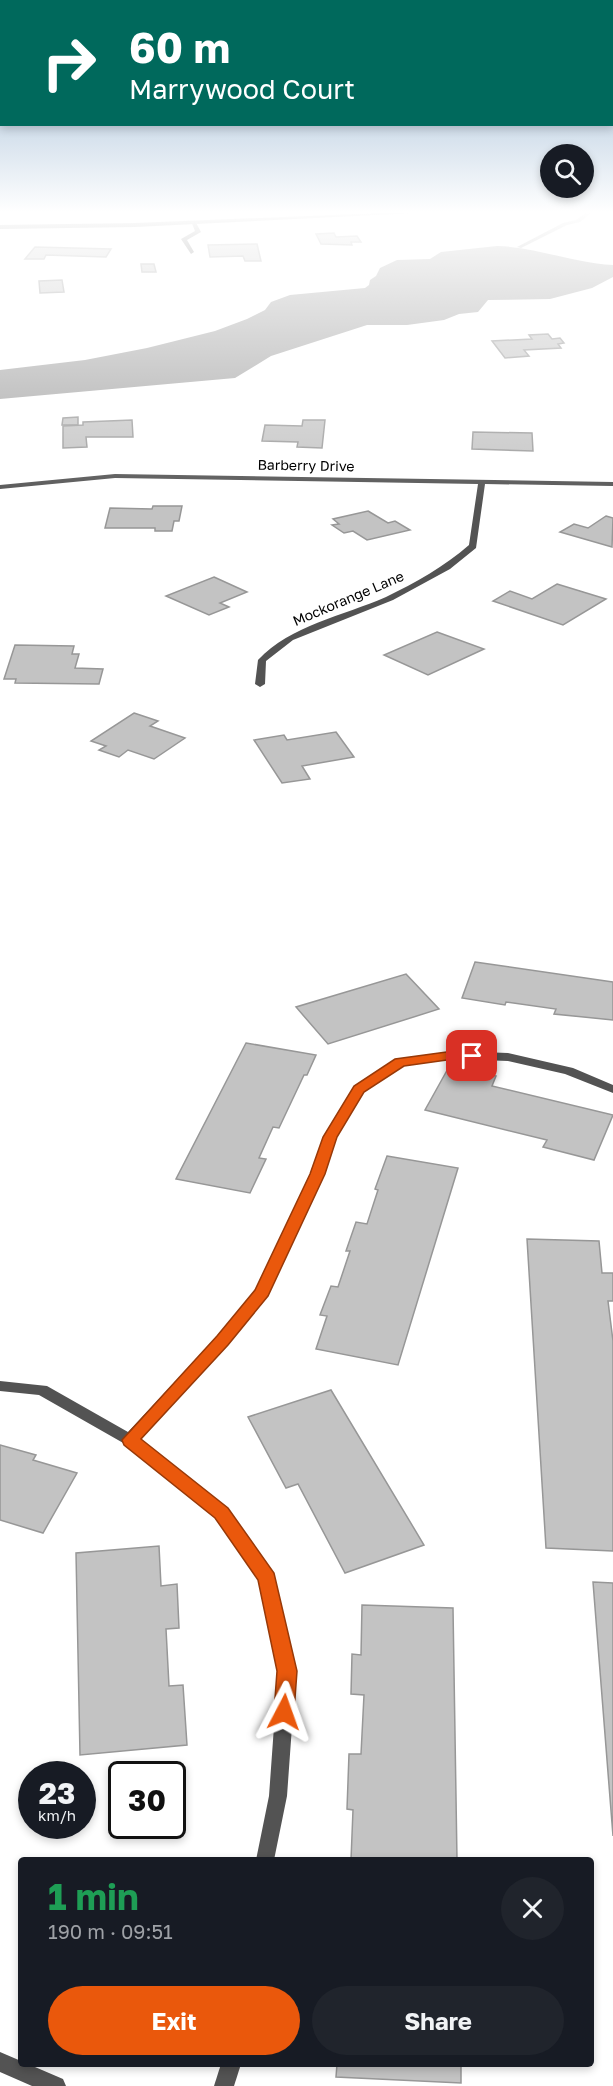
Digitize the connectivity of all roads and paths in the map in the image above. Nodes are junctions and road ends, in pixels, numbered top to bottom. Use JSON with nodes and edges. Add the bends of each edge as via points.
{"nodes":[{"id":1,"x":482,"y":482,"type":"junction"},
{"id":2,"x":613,"y":484,"type":"edge"},
{"id":3,"x":0,"y":487,"type":"edge"},
{"id":4,"x":260,"y":684,"type":"dead end"},
{"id":5,"x":613,"y":1089,"type":"edge"},
{"id":6,"x":0,"y":1386,"type":"edge"},
{"id":7,"x":130,"y":1440,"type":"junction"},
{"id":8,"x":266,"y":1857,"type":"edge"},
{"id":9,"x":0,"y":2062,"type":"edge"},
{"id":10,"x":230,"y":2067,"type":"edge"},
{"id":11,"x":56,"y":2086,"type":"edge"},
{"id":12,"x":224,"y":2086,"type":"edge"}],
"edges":[{"from":1,"to":2,"type":"street","name":"Barberry Drive"},
{"from":1,"to":3,"type":"street","name":"Barberry Drive","via":[[115,476]]},
{"from":1,"to":4,"type":"street","name":"Mockorange Lane","via":[[473,546],[447,567],[390,598],[290,638],[262,660]]},
{"from":5,"to":7,"type":"street","via":[[569,1071],[508,1057],[454,1055],[400,1062],[359,1089],[330,1137],[262,1292]]},
{"from":6,"to":7,"type":"street","via":[[42,1390]]},
{"from":7,"to":8,"type":"street","via":[[221,1513],[267,1578],[287,1671],[278,1796]]},
{"from":9,"to":11,"type":"street"},
{"from":10,"to":12,"type":"street"}]}
